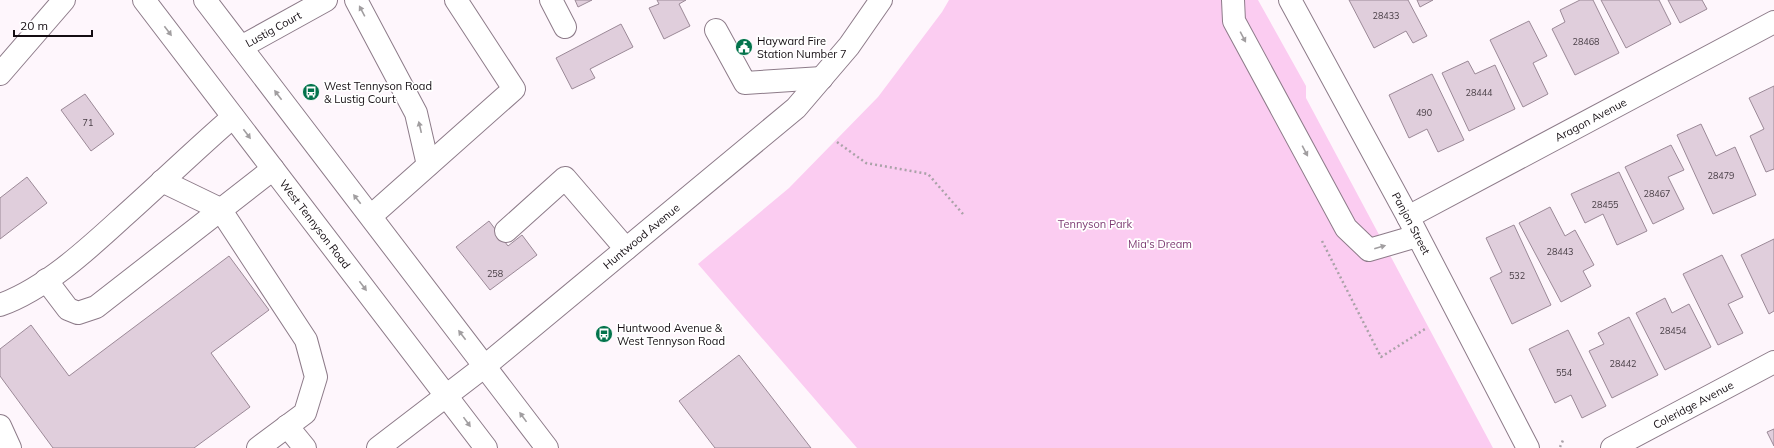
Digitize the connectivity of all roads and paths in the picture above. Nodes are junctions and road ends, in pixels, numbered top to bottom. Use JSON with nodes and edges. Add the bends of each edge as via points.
{"nodes":[{"id":1,"x":64,"y":0,"type":"edge"},
{"id":2,"x":144,"y":0,"type":"edge"},
{"id":3,"x":205,"y":0,"type":"edge"},
{"id":4,"x":326,"y":0,"type":"edge"},
{"id":5,"x":356,"y":0,"type":"edge"},
{"id":6,"x":456,"y":0,"type":"edge"},
{"id":7,"x":550,"y":0,"type":"edge"},
{"id":8,"x":881,"y":0,"type":"edge"},
{"id":9,"x":1233,"y":0,"type":"edge"},
{"id":10,"x":1290,"y":0,"type":"edge"},
{"id":11,"x":1774,"y":22,"type":"edge"},
{"id":12,"x":565,"y":28,"type":"dead end"},
{"id":13,"x":716,"y":30,"type":"dead end"},
{"id":14,"x":241,"y":47,"type":"junction"},
{"id":15,"x":0,"y":74,"type":"edge"},
{"id":16,"x":822,"y":78,"type":"junction"},
{"id":17,"x":234,"y":116,"type":"junction"},
{"id":18,"x":837,"y":142,"type":"dead end"},
{"id":19,"x":428,"y":165,"type":"junction"},
{"id":20,"x":273,"y":169,"type":"junction"},
{"id":21,"x":162,"y":182,"type":"junction"},
{"id":22,"x":220,"y":209,"type":"junction"},
{"id":23,"x":964,"y":214,"type":"dead end"},
{"id":24,"x":371,"y":216,"type":"junction"},
{"id":25,"x":1413,"y":226,"type":"junction"},
{"id":26,"x":506,"y":231,"type":"dead end"},
{"id":27,"x":1322,"y":241,"type":"dead end"},
{"id":28,"x":626,"y":249,"type":"junction"},
{"id":29,"x":46,"y":280,"type":"junction"},
{"id":30,"x":0,"y":305,"type":"edge"},
{"id":31,"x":1425,"y":329,"type":"dead end"},
{"id":32,"x":1774,"y":362,"type":"edge"},
{"id":33,"x":485,"y":366,"type":"junction"},
{"id":34,"x":447,"y":395,"type":"junction"},
{"id":35,"x":0,"y":426,"type":"edge"},
{"id":36,"x":287,"y":426,"type":"junction"},
{"id":37,"x":1564,"y":438,"type":"dead end"},
{"id":38,"x":1560,"y":447,"type":"dead end"},
{"id":39,"x":10,"y":448,"type":"edge"},
{"id":40,"x":258,"y":448,"type":"edge"},
{"id":41,"x":305,"y":448,"type":"edge"},
{"id":42,"x":378,"y":448,"type":"edge"},
{"id":43,"x":486,"y":448,"type":"edge"},
{"id":44,"x":547,"y":448,"type":"edge"},
{"id":45,"x":1528,"y":448,"type":"edge"},
{"id":46,"x":1612,"y":448,"type":"edge"}],
"edges":[{"from":1,"to":15,"type":"street"},
{"from":2,"to":17,"type":"street","name":"West Tennyson Road","one_way":true},
{"from":3,"to":14,"type":"street"},
{"from":4,"to":14,"type":"street","name":"Lustig Court"},
{"from":19,"to":5,"type":"street","one_way":true,"via":[[416,113]]},
{"from":6,"to":19,"type":"street","via":[[514,88]]},
{"from":7,"to":12,"type":"street"},
{"from":8,"to":16,"type":"street","name":"Huntwood Avenue","via":[[850,46]]},
{"from":9,"to":25,"type":"street","name":"Aragon Avenue","one_way":true,"via":[[1234,21],[1346,228],[1370,250]]},
{"from":10,"to":25,"type":"street","name":"Panjon Street"},
{"from":11,"to":25,"type":"street","name":"Aragon Avenue"},
{"from":13,"to":16,"type":"street","via":[[745,83]]},
{"from":24,"to":14,"type":"street","one_way":true},
{"from":16,"to":28,"type":"street","name":"Huntwood Avenue","via":[[796,108]]},
{"from":17,"to":20,"type":"street","name":"West Tennyson Road","one_way":true},
{"from":17,"to":21,"type":"street"},
{"from":18,"to":23,"type":"path","via":[[866,163],[928,174]]},
{"from":19,"to":24,"type":"street"},
{"from":20,"to":22,"type":"street"},
{"from":20,"to":34,"type":"street","name":"West Tennyson Road","one_way":true},
{"from":21,"to":22,"type":"street"},
{"from":21,"to":29,"type":"street","via":[[81,256]]},
{"from":22,"to":29,"type":"street","via":[[96,307],[78,313],[68,309]]},
{"from":22,"to":36,"type":"street","via":[[306,340],[316,377],[306,412]]},
{"from":33,"to":24,"type":"street","one_way":true},
{"from":25,"to":45,"type":"street","name":"Panjon Street"},
{"from":26,"to":28,"type":"street","via":[[565,178]]},
{"from":27,"to":31,"type":"path","via":[[1381,357]]},
{"from":28,"to":33,"type":"street","name":"Huntwood Avenue"},
{"from":29,"to":30,"type":"street","via":[[16,299]]},
{"from":32,"to":46,"type":"street","name":"Coleridge Avenue"},
{"from":33,"to":34,"type":"street","name":"Huntwood Avenue"},
{"from":44,"to":33,"type":"street","one_way":true},
{"from":34,"to":42,"type":"street","name":"Huntwood Avenue"},
{"from":34,"to":43,"type":"street","name":"West Tennyson Road","one_way":true},
{"from":35,"to":39,"type":"street"},
{"from":36,"to":40,"type":"street"},
{"from":36,"to":41,"type":"street"},
{"from":37,"to":38,"type":"path"}]}
